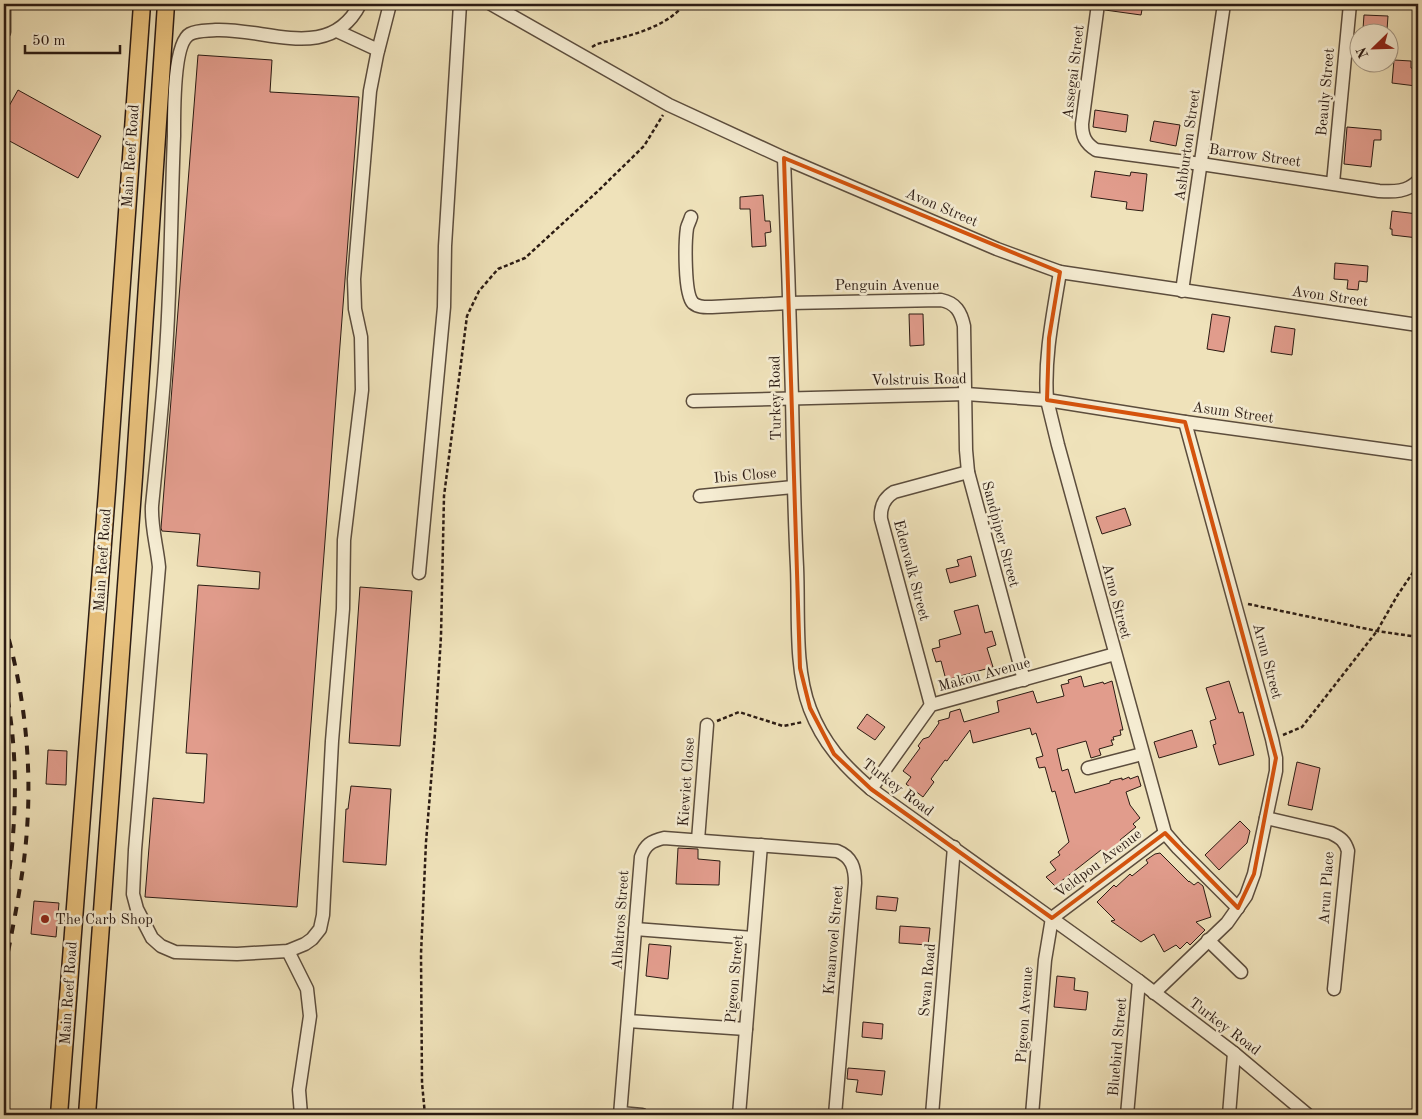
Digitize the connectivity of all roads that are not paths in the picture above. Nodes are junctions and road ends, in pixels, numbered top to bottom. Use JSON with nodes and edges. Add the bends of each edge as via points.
{"nodes":[{"id":1,"x":142,"y":4,"type":"edge"},
{"id":2,"x":166,"y":4,"type":"edge"},
{"id":3,"x":360,"y":4,"type":"edge"},
{"id":4,"x":390,"y":4,"type":"edge"},
{"id":5,"x":460,"y":4,"type":"edge"},
{"id":6,"x":491,"y":4,"type":"edge"},
{"id":7,"x":1098,"y":4,"type":"edge"},
{"id":8,"x":1224,"y":4,"type":"edge"},
{"id":9,"x":1350,"y":4,"type":"edge"},
{"id":10,"x":4,"y":7,"type":"edge"},
{"id":11,"x":337,"y":31,"type":"junction"},
{"id":12,"x":4,"y":32,"type":"edge"},
{"id":13,"x":378,"y":50,"type":"junction"},
{"id":14,"x":1086,"y":143,"type":"joint"},
{"id":15,"x":784,"y":158,"type":"junction"},
{"id":16,"x":1201,"y":164,"type":"junction"},
{"id":17,"x":1418,"y":181,"type":"edge"},
{"id":18,"x":1333,"y":184,"type":"junction"},
{"id":19,"x":691,"y":217,"type":"dead end"},
{"id":20,"x":1060,"y":272,"type":"junction"},
{"id":21,"x":1182,"y":291,"type":"junction"},
{"id":22,"x":789,"y":303,"type":"junction"},
{"id":23,"x":1418,"y":325,"type":"edge"},
{"id":24,"x":114,"y":384,"type":"junction"},
{"id":25,"x":140,"y":388,"type":"junction"},
{"id":26,"x":966,"y":394,"type":"junction"},
{"id":27,"x":792,"y":398,"type":"junction"},
{"id":28,"x":1047,"y":400,"type":"junction"},
{"id":29,"x":692,"y":401,"type":"dead end"},
{"id":30,"x":1186,"y":422,"type":"junction"},
{"id":31,"x":1416,"y":454,"type":"dead end"},
{"id":32,"x":968,"y":472,"type":"junction"},
{"id":33,"x":792,"y":487,"type":"junction"},
{"id":34,"x":700,"y":496,"type":"dead end"},
{"id":35,"x":419,"y":572,"type":"dead end"},
{"id":36,"x":1115,"y":654,"type":"junction"},
{"id":37,"x":1024,"y":680,"type":"junction"},
{"id":38,"x":931,"y":705,"type":"junction"},
{"id":39,"x":707,"y":725,"type":"road end"},
{"id":40,"x":1142,"y":754,"type":"junction"},
{"id":41,"x":1088,"y":768,"type":"dead end"},
{"id":42,"x":871,"y":789,"type":"junction"},
{"id":43,"x":1266,"y":818,"type":"junction"},
{"id":44,"x":1165,"y":833,"type":"junction"},
{"id":45,"x":698,"y":840,"type":"junction"},
{"id":46,"x":761,"y":845,"type":"junction"},
{"id":47,"x":954,"y":847,"type":"junction"},
{"id":48,"x":1238,"y":908,"type":"junction"},
{"id":49,"x":1052,"y":918,"type":"junction"},
{"id":50,"x":635,"y":929,"type":"junction"},
{"id":51,"x":753,"y":938,"type":"junction"},
{"id":52,"x":1208,"y":940,"type":"junction"},
{"id":53,"x":288,"y":950,"type":"junction"},
{"id":54,"x":1241,"y":972,"type":"dead end"},
{"id":55,"x":1139,"y":981,"type":"junction"},
{"id":56,"x":1334,"y":989,"type":"dead end"},
{"id":57,"x":68,"y":990,"type":"junction"},
{"id":58,"x":96,"y":992,"type":"junction"},
{"id":59,"x":1154,"y":993,"type":"junction"},
{"id":60,"x":628,"y":1021,"type":"junction"},
{"id":61,"x":746,"y":1029,"type":"junction"},
{"id":62,"x":1234,"y":1052,"type":"junction"},
{"id":63,"x":620,"y":1114,"type":"edge"},
{"id":64,"x":58,"y":1115,"type":"edge"},
{"id":65,"x":87,"y":1115,"type":"edge"},
{"id":66,"x":301,"y":1115,"type":"edge"},
{"id":67,"x":642,"y":1115,"type":"edge"},
{"id":68,"x":739,"y":1115,"type":"edge"},
{"id":69,"x":835,"y":1115,"type":"edge"},
{"id":70,"x":932,"y":1115,"type":"edge"},
{"id":71,"x":1032,"y":1115,"type":"edge"},
{"id":72,"x":1127,"y":1115,"type":"edge"},
{"id":73,"x":1229,"y":1115,"type":"edge"},
{"id":74,"x":1308,"y":1115,"type":"edge"}],
"edges":[{"from":1,"to":24,"type":"main road","name":"Main Reef Road"},
{"from":2,"to":25,"type":"main road","name":"Main Reef Road"},
{"from":3,"to":11,"type":"street"},
{"from":4,"to":13,"type":"street"},
{"from":5,"to":35,"type":"street","via":[[444,307]]},
{"from":6,"to":15,"type":"street","name":"Avon Street","via":[[669,105]]},
{"from":7,"to":14,"type":"street","name":"Assegai Street","via":[[1082,124]]},
{"from":8,"to":16,"type":"street","name":"Ashburton Street"},
{"from":9,"to":18,"type":"street","name":"Beauly Street"},
{"from":10,"to":12,"type":"street"},
{"from":11,"to":13,"type":"street"},
{"from":11,"to":53,"type":"street","via":[[319,38],[299,38],[242,31],[203,31],[190,34],[181,46],[174,112],[166,352],[151,522],[159,567],[135,850],[133,894],[137,909],[152,938],[175,952],[237,954]]},
{"from":13,"to":53,"type":"street","via":[[370,92],[354,279],[355,309],[362,347],[362,390],[344,540],[343,609],[323,915],[320,929],[312,939]]},
{"from":14,"to":16,"type":"street","name":"Barrow Street","via":[[1101,152]]},
{"from":15,"to":20,"type":"street","name":"Avon Street"},
{"from":15,"to":22,"type":"street","name":"Turkey Road"},
{"from":16,"to":18,"type":"street","name":"Barrow Street"},
{"from":16,"to":21,"type":"street","name":"Ashburton Street"},
{"from":17,"to":18,"type":"street","name":"Barrow Street","via":[[1405,190],[1394,192]]},
{"from":19,"to":22,"type":"street","name":"Penguin Avenue","via":[[686,244],[688,292],[692,302],[702,307]]},
{"from":20,"to":21,"type":"street","name":"Avon Street"},
{"from":20,"to":28,"type":"street","name":"Arno Street","via":[[1049,338]]},
{"from":21,"to":23,"type":"street","name":"Avon Street"},
{"from":22,"to":26,"type":"street","name":"Penguin Avenue","via":[[948,302],[960,312],[964,326]]},
{"from":22,"to":27,"type":"street","name":"Turkey Road"},
{"from":24,"to":25,"type":"main road"},
{"from":24,"to":57,"type":"main road","name":"Main Reef Road"},
{"from":25,"to":58,"type":"main road","name":"Main Reef Road"},
{"from":26,"to":27,"type":"street","name":"Volstruis Road"},
{"from":26,"to":28,"type":"street","name":"Volstruis Road"},
{"from":26,"to":32,"type":"street","name":"Sandpiper Street"},
{"from":27,"to":29,"type":"street","name":"Volstruis Road"},
{"from":27,"to":33,"type":"street","name":"Turkey Road"},
{"from":28,"to":30,"type":"street","name":"Asum Street"},
{"from":28,"to":36,"type":"street","name":"Arno Street"},
{"from":30,"to":31,"type":"street","name":"Asum Street"},
{"from":30,"to":43,"type":"street","name":"Arun Street","via":[[1272,739],[1276,764]]},
{"from":32,"to":37,"type":"street","name":"Sandpiper Street"},
{"from":32,"to":38,"type":"street","name":"Edenvalk Street","via":[[894,492],[888,496],[881,512]]},
{"from":33,"to":34,"type":"street","name":"Ibis Close"},
{"from":33,"to":42,"type":"street","name":"Turkey Road","via":[[800,668],[804,690],[813,716],[834,754]]},
{"from":36,"to":37,"type":"street","name":"Makou Avenue"},
{"from":36,"to":40,"type":"street","name":"Arno Street"},
{"from":37,"to":38,"type":"street","name":"Makou Avenue"},
{"from":38,"to":42,"type":"street","name":"Makou Avenue"},
{"from":39,"to":45,"type":"street","name":"Kiewiet Close"},
{"from":40,"to":41,"type":"street"},
{"from":40,"to":44,"type":"street","name":"Arno Street"},
{"from":42,"to":47,"type":"street","name":"Turkey Road"},
{"from":43,"to":48,"type":"street","name":"Arun Street","via":[[1254,874]]},
{"from":43,"to":56,"type":"street","name":"Arun Place","via":[[1331,833],[1340,838],[1348,851]]},
{"from":44,"to":48,"type":"street","name":"Arno Street"},
{"from":44,"to":49,"type":"street","name":"Veldpou Avenue"},
{"from":45,"to":46,"type":"street","name":"Albatros Street"},
{"from":45,"to":50,"type":"street","name":"Albatros Street","via":[[664,838],[654,840],[643,851]]},
{"from":46,"to":51,"type":"street","name":"Pigeon Street"},
{"from":46,"to":69,"type":"street","name":"Kraanvoel Street","via":[[837,851],[853,864],[855,882]]},
{"from":47,"to":49,"type":"street","name":"Turkey Road"},
{"from":47,"to":70,"type":"street","name":"Swan Road"},
{"from":48,"to":52,"type":"street","name":"Arun Street"},
{"from":49,"to":55,"type":"street","name":"Turkey Road"},
{"from":49,"to":71,"type":"street","name":"Pigeon Avenue","via":[[1045,960]]},
{"from":50,"to":51,"type":"street"},
{"from":50,"to":60,"type":"street","name":"Albatros Street"},
{"from":51,"to":61,"type":"street","name":"Pigeon Street"},
{"from":52,"to":54,"type":"street"},
{"from":52,"to":59,"type":"street","name":"Arun Street"},
{"from":53,"to":66,"type":"street","via":[[307,989],[310,1016],[299,1090]]},
{"from":55,"to":59,"type":"street","name":"Turkey Road"},
{"from":55,"to":72,"type":"street","name":"Bluebird Street"},
{"from":57,"to":58,"type":"main road"},
{"from":57,"to":64,"type":"main road","name":"Main Reef Road"},
{"from":58,"to":65,"type":"main road","name":"Main Reef Road"},
{"from":59,"to":62,"type":"street","name":"Turkey Road"},
{"from":60,"to":61,"type":"street"},
{"from":60,"to":63,"type":"street","name":"Albatros Street"},
{"from":61,"to":68,"type":"street","name":"Pigeon Street"},
{"from":62,"to":73,"type":"street"},
{"from":62,"to":74,"type":"street","name":"Turkey Road"},
{"from":63,"to":67,"type":"street"}]}
